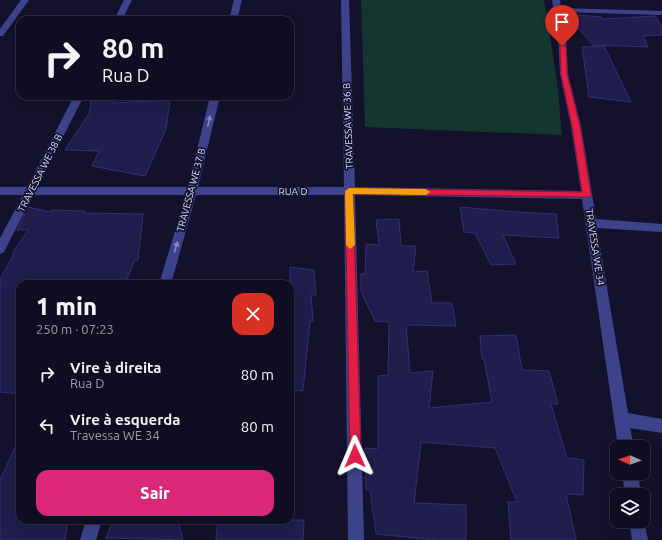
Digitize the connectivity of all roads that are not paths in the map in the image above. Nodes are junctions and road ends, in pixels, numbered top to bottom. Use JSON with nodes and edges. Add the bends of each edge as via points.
{"nodes":[{"id":1,"x":25,"y":0,"type":"edge"},
{"id":2,"x":128,"y":0,"type":"edge"},
{"id":3,"x":238,"y":0,"type":"edge"},
{"id":4,"x":344,"y":0,"type":"edge"},
{"id":5,"x":557,"y":5,"type":"edge"},
{"id":6,"x":662,"y":13,"type":"edge"},
{"id":7,"x":120,"y":16,"type":"edge"},
{"id":8,"x":234,"y":16,"type":"edge"},
{"id":9,"x":0,"y":34,"type":"edge"},
{"id":10,"x":77,"y":100,"type":"edge"},
{"id":11,"x":214,"y":100,"type":"edge"},
{"id":12,"x":0,"y":191,"type":"edge"},
{"id":13,"x":192,"y":191,"type":"junction"},
{"id":14,"x":349,"y":191,"type":"junction"},
{"id":15,"x":30,"y":192,"type":"junction"},
{"id":16,"x":587,"y":195,"type":"junction"},
{"id":17,"x":592,"y":223,"type":"junction"},
{"id":18,"x":662,"y":228,"type":"edge"},
{"id":19,"x":0,"y":249,"type":"edge"},
{"id":20,"x":166,"y":280,"type":"edge"},
{"id":21,"x":622,"y":419,"type":"junction"},
{"id":22,"x":662,"y":426,"type":"edge"},
{"id":23,"x":625,"y":440,"type":"edge"},
{"id":24,"x":93,"y":524,"type":"edge"},
{"id":25,"x":638,"y":528,"type":"edge"},
{"id":26,"x":88,"y":540,"type":"edge"},
{"id":27,"x":356,"y":540,"type":"edge"},
{"id":28,"x":640,"y":540,"type":"edge"}],
"edges":[{"from":1,"to":9,"type":"street"},
{"from":2,"to":7,"type":"street"},
{"from":3,"to":8,"type":"street"},
{"from":4,"to":14,"type":"street","name":"TRAVESSA WE 36 B"},
{"from":5,"to":6,"type":"street"},
{"from":5,"to":16,"type":"street","name":"TRAVESSA WE 34","via":[[562,33],[564,74],[576,126]]},
{"from":10,"to":15,"type":"street","name":"TRAVESSA WE 38 B"},
{"from":13,"to":11,"type":"street","name":"TRAVESSA WE 37 B","one_way":true},
{"from":12,"to":15,"type":"street","name":"RUA D"},
{"from":13,"to":14,"type":"street","name":"RUA D"},
{"from":13,"to":15,"type":"street","name":"RUA D"},
{"from":20,"to":13,"type":"street","name":"TRAVESSA WE 37 B","one_way":true},
{"from":14,"to":16,"type":"street","name":"RUA D"},
{"from":14,"to":27,"type":"street","name":"TRAVESSA WE 36 B"},
{"from":15,"to":19,"type":"street","name":"TRAVESSA WE 38 B"},
{"from":16,"to":17,"type":"street","name":"TRAVESSA WE 34"},
{"from":17,"to":18,"type":"street"},
{"from":17,"to":21,"type":"street","name":"TRAVESSA WE 34"},
{"from":21,"to":22,"type":"street"},
{"from":21,"to":23,"type":"street","name":"TRAVESSA WE 34"},
{"from":24,"to":26,"type":"street"},
{"from":25,"to":28,"type":"street"}]}
